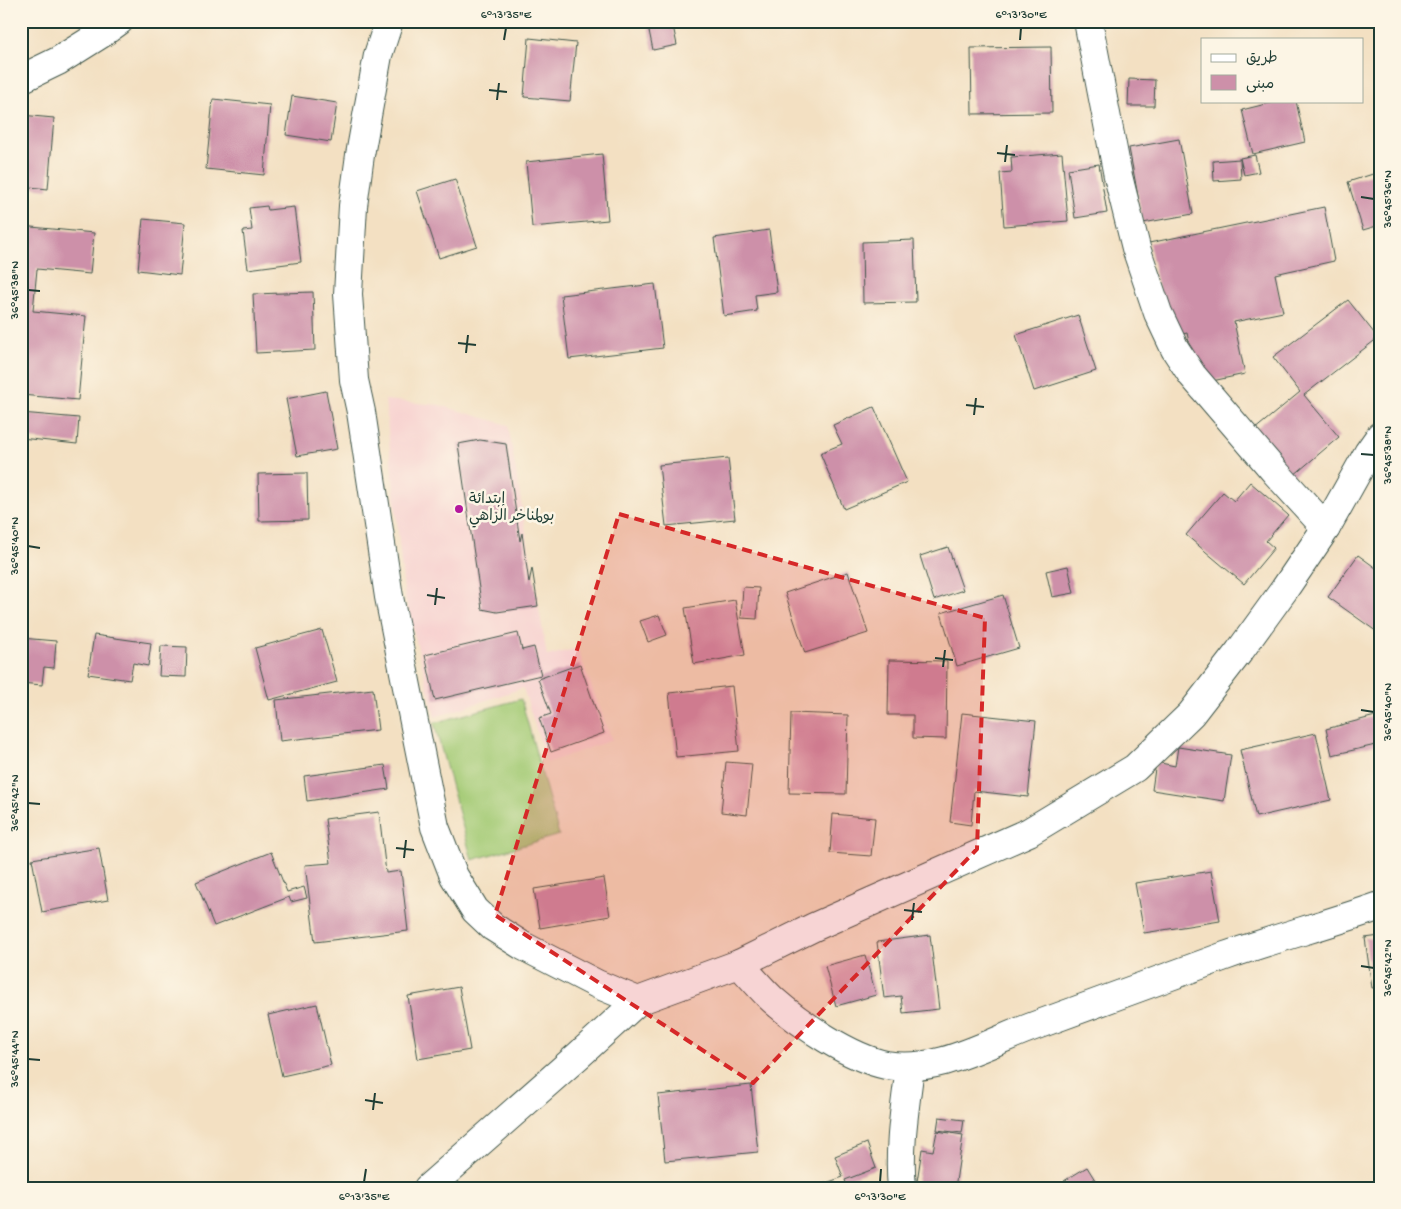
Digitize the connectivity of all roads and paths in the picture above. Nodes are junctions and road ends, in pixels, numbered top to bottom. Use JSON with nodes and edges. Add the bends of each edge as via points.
{"nodes":[{"id":1,"x":119,"y":21,"type":"edge"},
{"id":2,"x":389,"y":21,"type":"edge"},
{"id":3,"x":1088,"y":21,"type":"edge"},
{"id":4,"x":21,"y":79,"type":"edge"},
{"id":5,"x":1380,"y":436,"type":"edge"},
{"id":6,"x":1326,"y":528,"type":"junction"},
{"id":7,"x":1380,"y":906,"type":"edge"},
{"id":8,"x":740,"y":964,"type":"junction"},
{"id":9,"x":638,"y":1000,"type":"junction"},
{"id":10,"x":910,"y":1067,"type":"junction"},
{"id":11,"x":428,"y":1188,"type":"edge"},
{"id":12,"x":902,"y":1188,"type":"edge"}],
"edges":[{"from":1,"to":4,"type":"street","via":[[58,61]]},
{"from":2,"to":9,"type":"street","via":[[378,55],[360,155],[353,206],[348,294],[354,380],[389,597],[435,828],[454,876],[475,910],[493,927],[597,984]]},
{"from":3,"to":6,"type":"street","via":[[1118,176],[1136,248],[1158,313],[1175,349],[1198,381]]},
{"from":5,"to":6,"type":"street"},
{"from":6,"to":8,"type":"street","via":[[1191,714],[1135,768],[1029,832],[814,926]]},
{"from":7,"to":10,"type":"street","via":[[1226,956],[931,1065]]},
{"from":8,"to":9,"type":"street"},
{"from":8,"to":10,"type":"street","via":[[773,1000],[839,1046],[886,1065]]},
{"from":9,"to":11,"type":"street"},
{"from":10,"to":12,"type":"street","via":[[901,1135]]}]}
